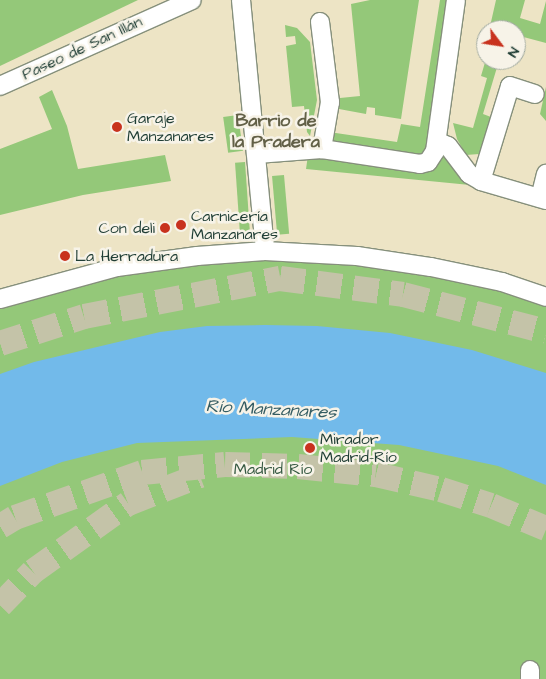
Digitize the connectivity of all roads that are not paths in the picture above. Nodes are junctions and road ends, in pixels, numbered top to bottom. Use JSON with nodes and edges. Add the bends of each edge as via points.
{"nodes":[{"id":1,"x":192,"y":0,"type":"edge"},
{"id":2,"x":241,"y":0,"type":"edge"},
{"id":3,"x":456,"y":0,"type":"edge"},
{"id":4,"x":320,"y":22,"type":"dead end"},
{"id":5,"x":0,"y":86,"type":"edge"},
{"id":6,"x":535,"y":94,"type":"dead end"},
{"id":7,"x":322,"y":148,"type":"junction"},
{"id":8,"x":435,"y":151,"type":"junction"},
{"id":9,"x":257,"y":154,"type":"junction"},
{"id":10,"x":546,"y":174,"type":"edge"},
{"id":11,"x":481,"y":182,"type":"junction"},
{"id":12,"x":543,"y":199,"type":"edge"},
{"id":13,"x":265,"y":251,"type":"junction"},
{"id":14,"x":546,"y":297,"type":"edge"},
{"id":15,"x":0,"y":299,"type":"edge"}],
"edges":[{"from":1,"to":5,"type":"street","name":"Paseo de San Illán"},
{"from":2,"to":9,"type":"street"},
{"from":3,"to":8,"type":"street"},
{"from":4,"to":7,"type":"street","via":[[330,102]]},
{"from":6,"to":11,"type":"street","via":[[510,86]]},
{"from":7,"to":8,"type":"street","via":[[420,164],[428,162]]},
{"from":7,"to":9,"type":"street"},
{"from":8,"to":11,"type":"street","via":[[439,145],[448,146],[469,174]]},
{"from":9,"to":13,"type":"street"},
{"from":10,"to":12,"type":"street"},
{"from":11,"to":12,"type":"street"},
{"from":13,"to":14,"type":"street","via":[[357,256],[431,267],[502,282]]},
{"from":13,"to":15,"type":"street","via":[[117,267]]}]}
